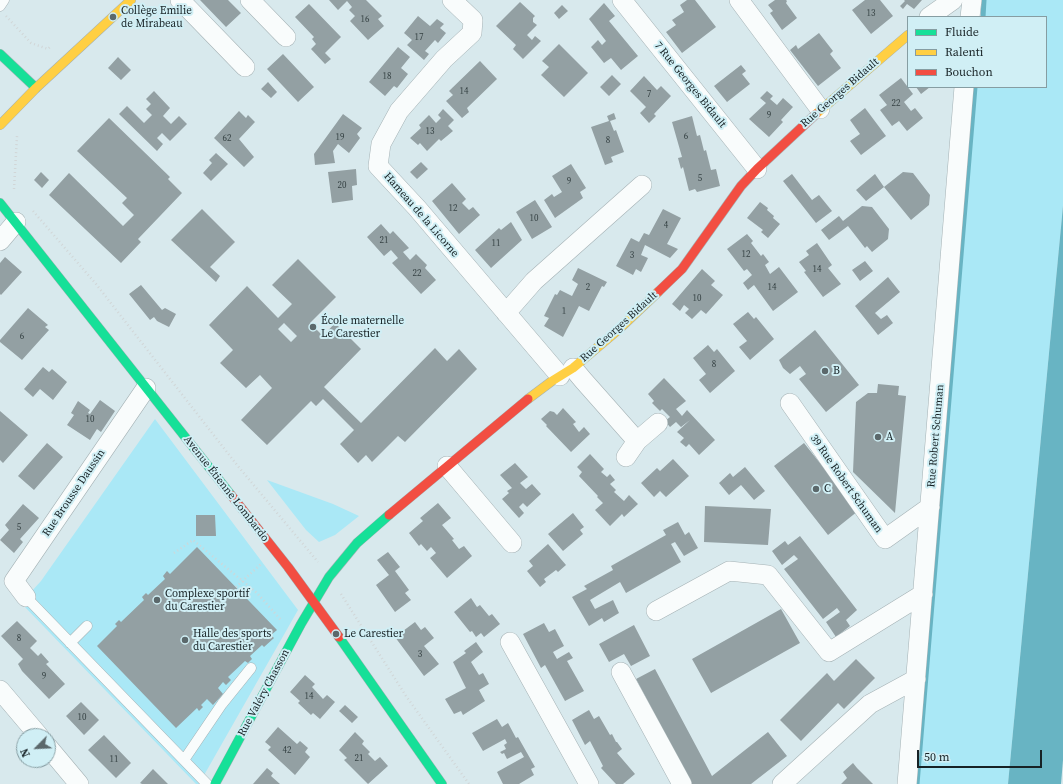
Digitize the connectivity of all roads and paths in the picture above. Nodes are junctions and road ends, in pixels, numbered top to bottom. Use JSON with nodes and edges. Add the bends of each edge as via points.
{"nodes":[{"id":1,"x":4,"y":0,"type":"edge"},
{"id":2,"x":132,"y":0,"type":"edge"},
{"id":3,"x":180,"y":0,"type":"edge"},
{"id":4,"x":250,"y":0,"type":"edge"},
{"id":5,"x":452,"y":0,"type":"edge"},
{"id":6,"x":622,"y":0,"type":"edge"},
{"id":7,"x":739,"y":0,"type":"edge"},
{"id":8,"x":953,"y":0,"type":"edge"},
{"id":9,"x":972,"y":0,"type":"edge"},
{"id":10,"x":0,"y":6,"type":"edge"},
{"id":11,"x":5,"y":16,"type":"dead end"},
{"id":12,"x":930,"y":16,"type":"edge"},
{"id":13,"x":970,"y":16,"type":"edge"},
{"id":14,"x":907,"y":36,"type":"edge"},
{"id":15,"x":286,"y":37,"type":"dead end"},
{"id":16,"x":0,"y":54,"type":"edge"},
{"id":17,"x":72,"y":56,"type":"junction"},
{"id":18,"x":245,"y":67,"type":"dead end"},
{"id":19,"x":36,"y":88,"type":"junction"},
{"id":20,"x":964,"y":88,"type":"edge"},
{"id":21,"x":820,"y":109,"type":"junction"},
{"id":22,"x":0,"y":125,"type":"edge"},
{"id":23,"x":757,"y":169,"type":"junction"},
{"id":24,"x":642,"y":185,"type":"dead end"},
{"id":25,"x":13,"y":188,"type":"dead end"},
{"id":26,"x":18,"y":194,"type":"dead end"},
{"id":27,"x":0,"y":203,"type":"edge"},
{"id":28,"x":29,"y":206,"type":"dead end"},
{"id":29,"x":16,"y":222,"type":"junction"},
{"id":30,"x":0,"y":241,"type":"edge"},
{"id":31,"x":506,"y":313,"type":"junction"},
{"id":32,"x":567,"y":372,"type":"junction"},
{"id":33,"x":146,"y":388,"type":"junction"},
{"id":34,"x":790,"y":402,"type":"dead end"},
{"id":35,"x":658,"y":423,"type":"dead end"},
{"id":36,"x":637,"y":441,"type":"junction"},
{"id":37,"x":626,"y":457,"type":"dead end"},
{"id":38,"x":447,"y":466,"type":"junction"},
{"id":39,"x":930,"y":507,"type":"junction"},
{"id":40,"x":512,"y":543,"type":"dead end"},
{"id":41,"x":174,"y":553,"type":"dead end"},
{"id":42,"x":262,"y":563,"type":"dead end"},
{"id":43,"x":320,"y":564,"type":"dead end"},
{"id":44,"x":242,"y":581,"type":"junction"},
{"id":45,"x":236,"y":587,"type":"dead end"},
{"id":46,"x":339,"y":591,"type":"dead end"},
{"id":47,"x":923,"y":594,"type":"junction"},
{"id":48,"x":26,"y":598,"type":"joint"},
{"id":49,"x":314,"y":602,"type":"junction"},
{"id":50,"x":656,"y":611,"type":"dead end"},
{"id":51,"x":285,"y":624,"type":"dead end"},
{"id":52,"x":87,"y":626,"type":"dead end"},
{"id":53,"x":510,"y":642,"type":"dead end"},
{"id":54,"x":70,"y":643,"type":"junction"},
{"id":55,"x":251,"y":668,"type":"dead end"},
{"id":56,"x":621,"y":672,"type":"dead end"},
{"id":57,"x":916,"y":679,"type":"junction"},
{"id":58,"x":2,"y":697,"type":"edge"},
{"id":59,"x":31,"y":728,"type":"edge"},
{"id":60,"x":56,"y":757,"type":"edge"},
{"id":61,"x":184,"y":760,"type":"junction"},
{"id":62,"x":437,"y":781,"type":"edge"},
{"id":63,"x":79,"y":784,"type":"edge"},
{"id":64,"x":207,"y":784,"type":"edge"},
{"id":65,"x":215,"y":784,"type":"edge"},
{"id":66,"x":469,"y":784,"type":"edge"},
{"id":67,"x":589,"y":784,"type":"edge"},
{"id":68,"x":682,"y":784,"type":"edge"},
{"id":69,"x":782,"y":784,"type":"edge"},
{"id":70,"x":907,"y":784,"type":"edge"}],
"edges":[{"from":1,"to":10,"type":"lane"},
{"from":2,"to":17,"type":"street"},
{"from":3,"to":18,"type":"street"},
{"from":4,"to":15,"type":"street"},
{"from":5,"to":31,"type":"street","name":"Hameau de la Licorne","via":[[473,20],[472,33],[444,59],[399,111],[381,144],[378,166]]},
{"from":6,"to":23,"type":"street","name":"7 Rue Georges Bidault"},
{"from":7,"to":21,"type":"street"},
{"from":8,"to":12,"type":"street"},
{"from":9,"to":13,"type":"street"},
{"from":11,"to":17,"type":"path","via":[[31,43],[48,49],[62,42]]},
{"from":14,"to":21,"type":"street","name":"Rue Georges Bidault"},
{"from":16,"to":19,"type":"street"},
{"from":17,"to":19,"type":"street"},
{"from":19,"to":22,"type":"street"},
{"from":20,"to":39,"type":"street","name":"Rue Robert Schuman"},
{"from":21,"to":23,"type":"street","name":"Rue Georges Bidault"},
{"from":23,"to":32,"type":"street","name":"Rue Georges Bidault","via":[[741,186],[682,269],[618,330]]},
{"from":24,"to":31,"type":"street","via":[[534,281]]},
{"from":25,"to":26,"type":"path"},
{"from":27,"to":29,"type":"street","name":"Avenue Étienne Lombardo"},
{"from":28,"to":43,"type":"path","via":[[96,284],[237,465]]},
{"from":29,"to":30,"type":"street"},
{"from":29,"to":33,"type":"street","name":"Avenue Étienne Lombardo"},
{"from":31,"to":32,"type":"street","name":"Hameau de la Licorne"},
{"from":32,"to":36,"type":"street","name":"Hameau de la Licorne","via":[[583,380]]},
{"from":32,"to":38,"type":"street","name":"Rue Georges Bidault","via":[[516,408]]},
{"from":33,"to":48,"type":"street","name":"Rue Brousse Daussin","via":[[14,581]]},
{"from":33,"to":49,"type":"street","name":"Avenue Étienne Lombardo"},
{"from":34,"to":39,"type":"street","name":"39 Rue Robert Schuman","via":[[885,539]]},
{"from":35,"to":36,"type":"street"},
{"from":36,"to":37,"type":"street"},
{"from":38,"to":40,"type":"street"},
{"from":38,"to":49,"type":"street","name":"Rue Georges Bidault","via":[[357,543],[329,576]]},
{"from":39,"to":47,"type":"street","name":"Rue Robert Schuman"},
{"from":41,"to":44,"type":"path","via":[[193,540]]},
{"from":42,"to":44,"type":"path"},
{"from":44,"to":45,"type":"path"},
{"from":44,"to":51,"type":"path","via":[[257,593]]},
{"from":46,"to":66,"type":"path","via":[[406,696]]},
{"from":47,"to":50,"type":"street","via":[[829,652],[768,575],[729,571]]},
{"from":47,"to":57,"type":"street","name":"Rue Robert Schuman"},
{"from":48,"to":54,"type":"lane"},
{"from":49,"to":62,"type":"street","name":"Avenue Étienne Lombardo"},
{"from":49,"to":65,"type":"street","name":"Rue Valéry Chasson"},
{"from":52,"to":54,"type":"lane"},
{"from":53,"to":67,"type":"street"},
{"from":54,"to":61,"type":"lane"},
{"from":55,"to":61,"type":"lane","via":[[222,704]]},
{"from":56,"to":68,"type":"street"},
{"from":57,"to":69,"type":"street","via":[[870,704]]},
{"from":57,"to":70,"type":"street","name":"Rue Robert Schuman"},
{"from":58,"to":59,"type":"street"},
{"from":60,"to":63,"type":"street"},
{"from":61,"to":64,"type":"lane"}]}
